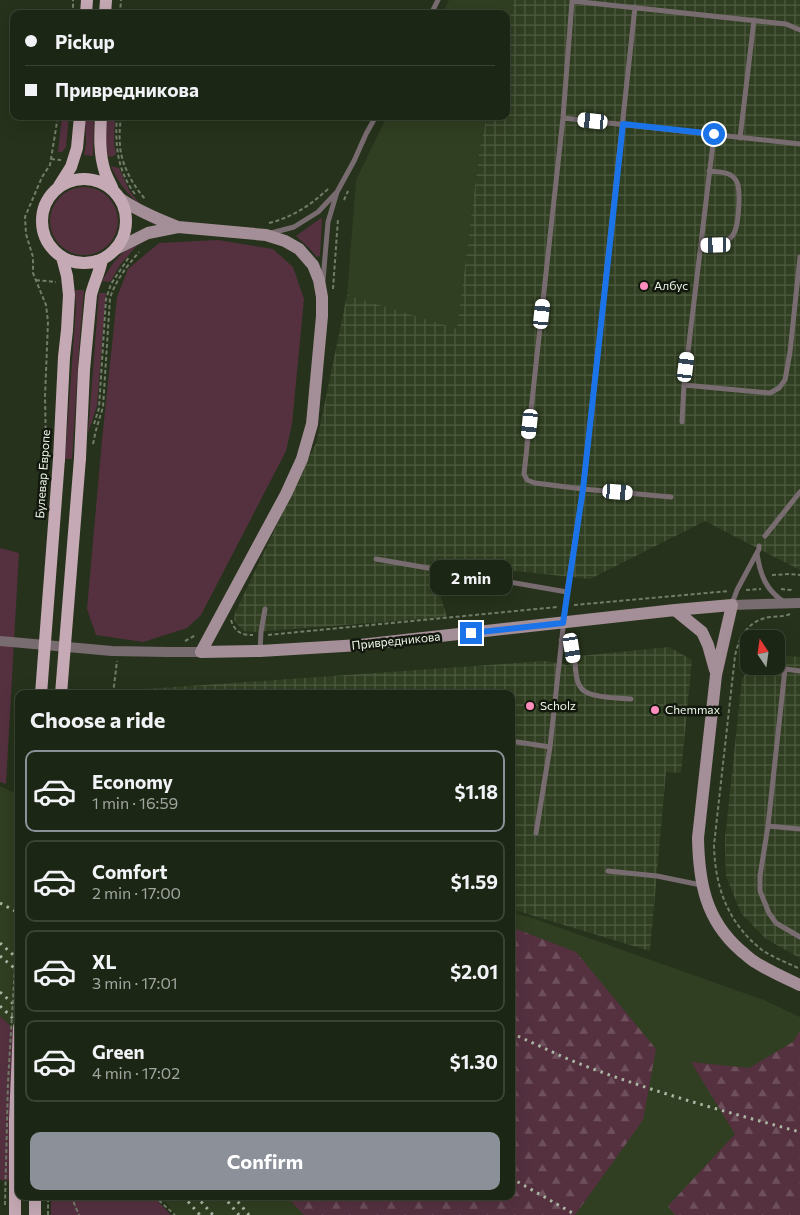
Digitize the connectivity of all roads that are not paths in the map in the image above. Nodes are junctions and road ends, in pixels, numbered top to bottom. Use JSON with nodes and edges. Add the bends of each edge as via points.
{"nodes":[{"id":1,"x":635,"y":7,"type":"junction"},
{"id":2,"x":754,"y":20,"type":"junction"},
{"id":3,"x":800,"y":30,"type":"edge"},
{"id":4,"x":563,"y":118,"type":"junction"},
{"id":5,"x":80,"y":120,"type":"edge"},
{"id":6,"x":101,"y":120,"type":"edge"},
{"id":7,"x":374,"y":120,"type":"edge"},
{"id":8,"x":623,"y":124,"type":"junction"},
{"id":9,"x":714,"y":134,"type":"junction"},
{"id":10,"x":740,"y":138,"type":"junction"},
{"id":11,"x":800,"y":144,"type":"edge"},
{"id":12,"x":709,"y":171,"type":"junction"},
{"id":13,"x":59,"y":186,"type":"junction"},
{"id":14,"x":337,"y":192,"type":"junction"},
{"id":15,"x":117,"y":195,"type":"junction"},
{"id":16,"x":178,"y":227,"type":"junction"},
{"id":17,"x":265,"y":229,"type":"junction"},
{"id":18,"x":701,"y":245,"type":"junction"},
{"id":19,"x":116,"y":249,"type":"junction"},
{"id":20,"x":62,"y":257,"type":"junction"},
{"id":21,"x":800,"y":257,"type":"edge"},
{"id":22,"x":102,"y":259,"type":"junction"},
{"id":23,"x":322,"y":297,"type":"junction"},
{"id":24,"x":684,"y":385,"type":"junction"},
{"id":25,"x":682,"y":422,"type":"dead end"},
{"id":26,"x":583,"y":489,"type":"junction"},
{"id":27,"x":800,"y":492,"type":"edge"},
{"id":28,"x":671,"y":497,"type":"dead end"},
{"id":29,"x":765,"y":536,"type":"dead end"},
{"id":30,"x":759,"y":546,"type":"dead end"},
{"id":31,"x":757,"y":553,"type":"junction"},
{"id":32,"x":376,"y":560,"type":"dead end"},
{"id":33,"x":567,"y":592,"type":"junction"},
{"id":34,"x":792,"y":603,"type":"edge"},
{"id":35,"x":732,"y":605,"type":"junction"},
{"id":36,"x":265,"y":609,"type":"dead end"},
{"id":37,"x":675,"y":610,"type":"junction"},
{"id":38,"x":563,"y":623,"type":"junction"},
{"id":39,"x":561,"y":640,"type":"junction"},
{"id":40,"x":0,"y":641,"type":"edge"},
{"id":41,"x":260,"y":651,"type":"junction"},
{"id":42,"x":201,"y":652,"type":"junction"},
{"id":43,"x":800,"y":671,"type":"edge"},
{"id":44,"x":716,"y":675,"type":"junction"},
{"id":45,"x":41,"y":690,"type":"edge"},
{"id":46,"x":61,"y":690,"type":"edge"},
{"id":47,"x":631,"y":699,"type":"dead end"},
{"id":48,"x":515,"y":742,"type":"edge"},
{"id":49,"x":550,"y":747,"type":"junction"},
{"id":50,"x":768,"y":826,"type":"junction"},
{"id":51,"x":800,"y":829,"type":"edge"},
{"id":52,"x":536,"y":832,"type":"dead end"},
{"id":53,"x":608,"y":871,"type":"dead end"},
{"id":54,"x":701,"y":885,"type":"junction"},
{"id":55,"x":800,"y":937,"type":"edge"},
{"id":56,"x":800,"y":985,"type":"edge"},
{"id":57,"x":15,"y":1120,"type":"edge"},
{"id":58,"x":12,"y":1208,"type":"edge"}],
"edges":[{"from":1,"to":2,"type":"lane"},
{"from":1,"to":4,"type":"lane","via":[[572,1]]},
{"from":1,"to":8,"type":"lane"},
{"from":2,"to":3,"type":"lane","via":[[786,24]]},
{"from":2,"to":10,"type":"lane"},
{"from":4,"to":8,"type":"lane"},
{"from":4,"to":26,"type":"lane","via":[[524,474],[534,483]]},
{"from":5,"to":13,"type":"main road","name":"Булевар Европе","via":[[77,148],[71,167]]},
{"from":6,"to":15,"type":"main road","via":[[102,159]]},
{"from":7,"to":14,"type":"lane"},
{"from":8,"to":9,"type":"lane"},
{"from":8,"to":26,"type":"lane"},
{"from":9,"to":10,"type":"lane"},
{"from":9,"to":12,"type":"lane"},
{"from":10,"to":11,"type":"lane"},
{"from":12,"to":18,"type":"lane"},
{"from":12,"to":18,"type":"lane","via":[[728,173],[738,183],[736,226],[725,242]]},
{"from":13,"to":15,"type":"main road","via":[[82,178],[105,184]]},
{"from":13,"to":20,"type":"main road","name":"Булевар Европе","via":[[49,196],[41,222],[44,236]]},
{"from":14,"to":17,"type":"lane","via":[[318,212],[294,227]]},
{"from":14,"to":23,"type":"lane","via":[[328,222]]},
{"from":15,"to":16,"type":"street","via":[[148,215]]},
{"from":15,"to":19,"type":"main road","via":[[125,212],[125,226]]},
{"from":16,"to":17,"type":"street"},
{"from":16,"to":19,"type":"street","via":[[148,233]]},
{"from":17,"to":23,"type":"street","via":[[299,250],[313,265],[320,280]]},
{"from":18,"to":24,"type":"lane"},
{"from":19,"to":22,"type":"main road"},
{"from":20,"to":22,"type":"main road","via":[[82,262]]},
{"from":20,"to":45,"type":"main road","name":"Булевар Европе","bridge":true,"via":[[69,295]]},
{"from":21,"to":24,"type":"lane","via":[[790,352],[785,380],[779,388],[770,393]]},
{"from":22,"to":46,"type":"main road","bridge":true,"via":[[92,294],[84,370]]},
{"from":23,"to":42,"type":"street","via":[[312,424],[302,459]]},
{"from":24,"to":25,"type":"lane"},
{"from":26,"to":28,"type":"lane"},
{"from":26,"to":33,"type":"lane"},
{"from":27,"to":29,"type":"lane"},
{"from":30,"to":31,"type":"lane"},
{"from":31,"to":34,"type":"lane","via":[[758,566],[769,589],[775,596]]},
{"from":31,"to":35,"type":"lane","via":[[736,590]]},
{"from":32,"to":33,"type":"lane"},
{"from":33,"to":38,"type":"lane"},
{"from":34,"to":35,"type":"street","name":"Привредникова"},
{"from":35,"to":37,"type":"street","name":"Привредникова"},
{"from":35,"to":44,"type":"street"},
{"from":36,"to":41,"type":"lane"},
{"from":37,"to":38,"type":"street","name":"Привредникова"},
{"from":37,"to":44,"type":"street","via":[[702,632]]},
{"from":38,"to":39,"type":"lane"},
{"from":38,"to":41,"type":"street","name":"Привредникова","via":[[360,645]]},
{"from":39,"to":47,"type":"lane","via":[[572,648],[580,687],[585,692]]},
{"from":39,"to":49,"type":"lane"},
{"from":40,"to":42,"type":"street","name":"Привредникова","via":[[119,651]]},
{"from":41,"to":42,"type":"street","name":"Привредникова"},
{"from":43,"to":50,"type":"lane","via":[[785,669]]},
{"from":44,"to":54,"type":"street","via":[[698,838]]},
{"from":48,"to":49,"type":"lane"},
{"from":49,"to":52,"type":"lane"},
{"from":50,"to":51,"type":"lane"},
{"from":50,"to":55,"type":"lane","via":[[760,891],[776,923]]},
{"from":53,"to":54,"type":"lane"},
{"from":54,"to":56,"type":"street","via":[[718,926],[733,943],[754,962]]},
{"from":57,"to":58,"type":"main road"}]}
